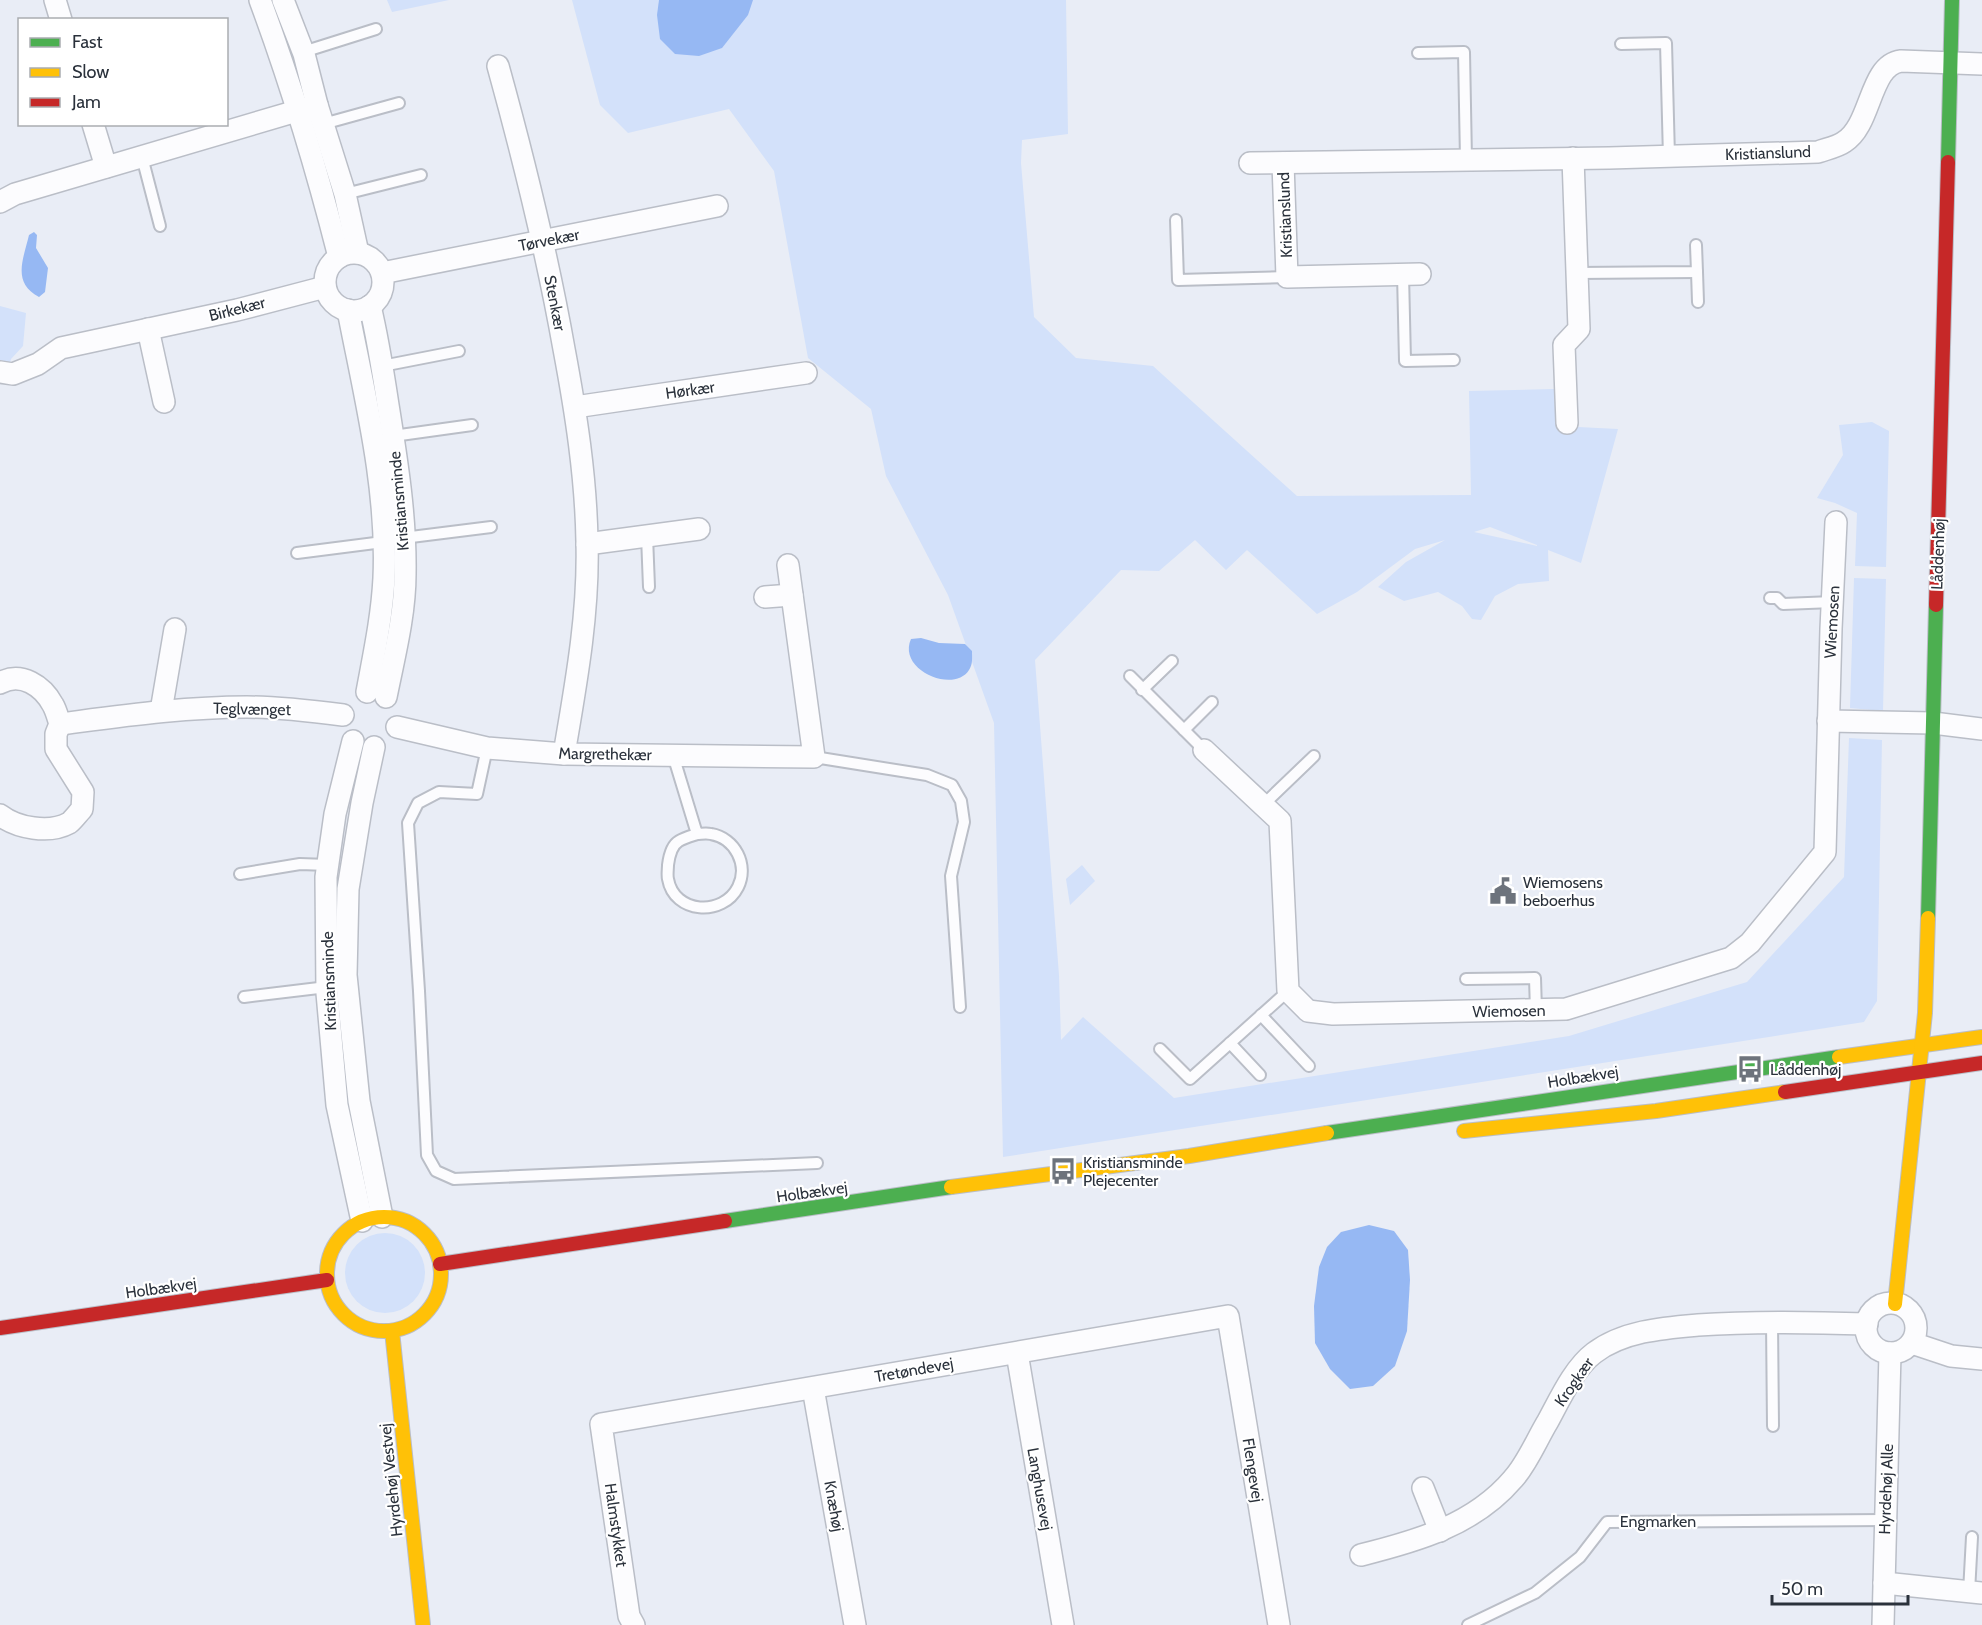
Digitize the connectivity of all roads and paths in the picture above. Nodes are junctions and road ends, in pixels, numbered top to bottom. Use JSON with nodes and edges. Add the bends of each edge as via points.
{"nodes":[{"id":1,"x":55,"y":0,"type":"edge"},
{"id":2,"x":260,"y":0,"type":"edge"},
{"id":3,"x":283,"y":0,"type":"edge"},
{"id":4,"x":1952,"y":0,"type":"edge"},
{"id":5,"x":60,"y":18,"type":"edge"},
{"id":6,"x":376,"y":29,"type":"dead end"},
{"id":7,"x":1621,"y":44,"type":"dead end"},
{"id":8,"x":303,"y":52,"type":"junction"},
{"id":9,"x":1418,"y":53,"type":"dead end"},
{"id":10,"x":1951,"y":63,"type":"junction"},
{"id":11,"x":1982,"y":64,"type":"edge"},
{"id":12,"x":498,"y":66,"type":"dead end"},
{"id":13,"x":399,"y":103,"type":"dead end"},
{"id":14,"x":312,"y":113,"type":"junction"},
{"id":15,"x":94,"y":126,"type":"edge"},
{"id":16,"x":1670,"y":156,"type":"junction"},
{"id":17,"x":142,"y":157,"type":"junction"},
{"id":18,"x":1574,"y":158,"type":"junction"},
{"id":19,"x":1466,"y":160,"type":"junction"},
{"id":20,"x":1250,"y":163,"type":"dead end"},
{"id":21,"x":1283,"y":163,"type":"junction"},
{"id":22,"x":106,"y":167,"type":"junction"},
{"id":23,"x":421,"y":175,"type":"dead end"},
{"id":24,"x":345,"y":194,"type":"junction"},
{"id":25,"x":7,"y":198,"type":"edge"},
{"id":26,"x":717,"y":206,"type":"dead end"},
{"id":27,"x":1176,"y":220,"type":"dead end"},
{"id":28,"x":160,"y":226,"type":"dead end"},
{"id":29,"x":543,"y":241,"type":"junction"},
{"id":30,"x":1696,"y":245,"type":"dead end"},
{"id":31,"x":348,"y":255,"type":"junction"},
{"id":32,"x":1697,"y":272,"type":"junction"},
{"id":33,"x":382,"y":273,"type":"junction"},
{"id":34,"x":1577,"y":273,"type":"junction"},
{"id":35,"x":1412,"y":274,"type":"joint"},
{"id":36,"x":1287,"y":277,"type":"junction"},
{"id":37,"x":325,"y":287,"type":"junction"},
{"id":38,"x":1698,"y":302,"type":"dead end"},
{"id":39,"x":370,"y":306,"type":"junction"},
{"id":40,"x":348,"y":310,"type":"junction"},
{"id":41,"x":148,"y":329,"type":"junction"},
{"id":42,"x":459,"y":351,"type":"dead end"},
{"id":43,"x":1454,"y":360,"type":"dead end"},
{"id":44,"x":382,"y":366,"type":"junction"},
{"id":45,"x":0,"y":372,"type":"edge"},
{"id":46,"x":806,"y":373,"type":"dead end"},
{"id":47,"x":164,"y":402,"type":"dead end"},
{"id":48,"x":575,"y":407,"type":"junction"},
{"id":49,"x":1567,"y":423,"type":"dead end"},
{"id":50,"x":472,"y":425,"type":"dead end"},
{"id":51,"x":393,"y":436,"type":"junction"},
{"id":52,"x":1836,"y":522,"type":"dead end"},
{"id":53,"x":491,"y":527,"type":"dead end"},
{"id":54,"x":699,"y":529,"type":"dead end"},
{"id":55,"x":646,"y":536,"type":"junction"},
{"id":56,"x":404,"y":538,"type":"junction"},
{"id":57,"x":383,"y":542,"type":"junction"},
{"id":58,"x":587,"y":544,"type":"junction"},
{"id":59,"x":297,"y":553,"type":"dead end"},
{"id":60,"x":788,"y":565,"type":"dead end"},
{"id":61,"x":649,"y":587,"type":"dead end"},
{"id":62,"x":792,"y":595,"type":"junction"},
{"id":63,"x":765,"y":597,"type":"dead end"},
{"id":64,"x":1770,"y":598,"type":"dead end"},
{"id":65,"x":1833,"y":603,"type":"junction"},
{"id":66,"x":176,"y":629,"type":"dead end"},
{"id":67,"x":1172,"y":661,"type":"dead end"},
{"id":68,"x":1130,"y":676,"type":"dead end"},
{"id":69,"x":0,"y":683,"type":"edge"},
{"id":70,"x":1142,"y":690,"type":"junction"},
{"id":71,"x":377,"y":694,"type":"junction"},
{"id":72,"x":1212,"y":702,"type":"dead end"},
{"id":73,"x":161,"y":711,"type":"junction"},
{"id":74,"x":343,"y":715,"type":"junction"},
{"id":75,"x":1828,"y":721,"type":"junction"},
{"id":76,"x":1933,"y":723,"type":"junction"},
{"id":77,"x":60,"y":724,"type":"junction"},
{"id":78,"x":397,"y":727,"type":"junction"},
{"id":79,"x":1982,"y":729,"type":"edge"},
{"id":80,"x":1184,"y":730,"type":"junction"},
{"id":81,"x":353,"y":741,"type":"junction"},
{"id":82,"x":374,"y":747,"type":"junction"},
{"id":83,"x":487,"y":748,"type":"junction"},
{"id":84,"x":1204,"y":750,"type":"joint"},
{"id":85,"x":564,"y":754,"type":"junction"},
{"id":86,"x":673,"y":755,"type":"junction"},
{"id":87,"x":1314,"y":756,"type":"dead end"},
{"id":88,"x":814,"y":757,"type":"junction"},
{"id":89,"x":1263,"y":805,"type":"junction"},
{"id":90,"x":0,"y":815,"type":"edge"},
{"id":91,"x":697,"y":834,"type":"junction"},
{"id":92,"x":328,"y":864,"type":"junction"},
{"id":93,"x":240,"y":874,"type":"dead end"},
{"id":94,"x":1466,"y":980,"type":"dead end"},
{"id":95,"x":327,"y":987,"type":"junction"},
{"id":96,"x":1288,"y":991,"type":"junction"},
{"id":97,"x":244,"y":997,"type":"dead end"},
{"id":98,"x":960,"y":1007,"type":"dead end"},
{"id":99,"x":1536,"y":1011,"type":"junction"},
{"id":100,"x":1261,"y":1015,"type":"junction"},
{"id":101,"x":1982,"y":1037,"type":"edge"},
{"id":102,"x":1230,"y":1043,"type":"junction"},
{"id":103,"x":1922,"y":1045,"type":"junction"},
{"id":104,"x":1160,"y":1049,"type":"dead end"},
{"id":105,"x":1982,"y":1064,"type":"edge"},
{"id":106,"x":1309,"y":1066,"type":"dead end"},
{"id":107,"x":1919,"y":1072,"type":"junction"},
{"id":108,"x":1260,"y":1075,"type":"dead end"},
{"id":109,"x":1447,"y":1132,"type":"dead end"},
{"id":110,"x":1378,"y":1139,"type":"dead end"},
{"id":111,"x":1189,"y":1156,"type":"junction"},
{"id":112,"x":817,"y":1163,"type":"dead end"},
{"id":113,"x":372,"y":1219,"type":"junction"},
{"id":114,"x":440,"y":1264,"type":"junction"},
{"id":115,"x":327,"y":1280,"type":"junction"},
{"id":116,"x":1895,"y":1304,"type":"junction"},
{"id":117,"x":1228,"y":1316,"type":"joint"},
{"id":118,"x":1772,"y":1322,"type":"junction"},
{"id":119,"x":1867,"y":1324,"type":"junction"},
{"id":120,"x":0,"y":1328,"type":"edge"},
{"id":121,"x":392,"y":1331,"type":"junction"},
{"id":122,"x":1912,"y":1343,"type":"junction"},
{"id":123,"x":1017,"y":1353,"type":"junction"},
{"id":124,"x":1890,"y":1353,"type":"junction"},
{"id":125,"x":1982,"y":1359,"type":"edge"},
{"id":126,"x":813,"y":1388,"type":"junction"},
{"id":127,"x":601,"y":1424,"type":"joint"},
{"id":128,"x":1773,"y":1426,"type":"dead end"},
{"id":129,"x":1423,"y":1488,"type":"dead end"},
{"id":130,"x":1885,"y":1520,"type":"junction"},
{"id":131,"x":1440,"y":1531,"type":"junction"},
{"id":132,"x":1972,"y":1537,"type":"dead end"},
{"id":133,"x":1361,"y":1555,"type":"dead end"},
{"id":134,"x":1884,"y":1583,"type":"junction"},
{"id":135,"x":1975,"y":1593,"type":"edge"},
{"id":136,"x":423,"y":1625,"type":"edge"},
{"id":137,"x":634,"y":1625,"type":"edge"},
{"id":138,"x":855,"y":1625,"type":"edge"},
{"id":139,"x":1063,"y":1625,"type":"edge"},
{"id":140,"x":1279,"y":1625,"type":"edge"},
{"id":141,"x":1468,"y":1625,"type":"edge"},
{"id":142,"x":1882,"y":1625,"type":"edge"}],
"edges":[{"from":1,"to":5,"type":"street"},
{"from":2,"to":14,"type":"street","via":[[280,54]]},
{"from":3,"to":8,"type":"street"},
{"from":4,"to":10,"type":"street","name":"Låddenhøj"},
{"from":6,"to":8,"type":"lane"},
{"from":7,"to":16,"type":"lane","via":[[1665,44]]},
{"from":8,"to":14,"type":"street"},
{"from":9,"to":19,"type":"lane","via":[[1464,52]]},
{"from":10,"to":11,"type":"street"},
{"from":10,"to":16,"type":"street","name":"Kristianslund","via":[[1901,61],[1886,67],[1859,127],[1845,142],[1818,152]]},
{"from":10,"to":76,"type":"street","name":"Låddenhøj"},
{"from":12,"to":29,"type":"street","name":"Stenkær"},
{"from":13,"to":14,"type":"lane"},
{"from":14,"to":17,"type":"street"},
{"from":14,"to":24,"type":"street"},
{"from":14,"to":31,"type":"street","via":[[321,187]]},
{"from":15,"to":22,"type":"street"},
{"from":16,"to":18,"type":"street","name":"Kristianslund"},
{"from":17,"to":22,"type":"street"},
{"from":17,"to":28,"type":"lane"},
{"from":18,"to":19,"type":"street","name":"Kristianslund"},
{"from":18,"to":34,"type":"street"},
{"from":19,"to":21,"type":"street","name":"Kristianslund"},
{"from":20,"to":21,"type":"street","name":"Kristianslund"},
{"from":21,"to":36,"type":"street","name":"Kristianslund"},
{"from":22,"to":25,"type":"street"},
{"from":23,"to":24,"type":"lane"},
{"from":24,"to":31,"type":"street"},
{"from":26,"to":29,"type":"street","name":"Tørvekær"},
{"from":27,"to":36,"type":"lane","via":[[1178,280]]},
{"from":29,"to":33,"type":"street","name":"Tørvekær"},
{"from":29,"to":48,"type":"street","name":"Stenkær"},
{"from":30,"to":32,"type":"lane"},
{"from":31,"to":33,"type":"street","via":[[368,256]]},
{"from":31,"to":37,"type":"street","via":[[330,264]]},
{"from":32,"to":34,"type":"lane"},
{"from":32,"to":38,"type":"lane"},
{"from":33,"to":39,"type":"street","via":[[382,287]]},
{"from":34,"to":49,"type":"street","via":[[1580,329],[1564,345]]},
{"from":35,"to":36,"type":"street","name":"Kristianslund"},
{"from":35,"to":43,"type":"lane","via":[[1405,361]]},
{"from":37,"to":40,"type":"street","via":[[329,298]]},
{"from":37,"to":41,"type":"street","name":"Birkekær"},
{"from":39,"to":40,"type":"street"},
{"from":39,"to":44,"type":"street","name":"Kristiansminde"},
{"from":40,"to":57,"type":"street","name":"Kristiansminde","via":[[373,438]]},
{"from":41,"to":45,"type":"street","name":"Birkekær","via":[[61,348],[38,364],[13,374]]},
{"from":41,"to":47,"type":"street"},
{"from":42,"to":44,"type":"lane"},
{"from":44,"to":51,"type":"street","name":"Kristiansminde"},
{"from":46,"to":48,"type":"street","name":"Hørkær"},
{"from":48,"to":58,"type":"street","name":"Stenkær"},
{"from":50,"to":51,"type":"lane"},
{"from":51,"to":56,"type":"street","name":"Kristiansminde"},
{"from":52,"to":65,"type":"street","name":"Wiemosen"},
{"from":53,"to":56,"type":"lane"},
{"from":54,"to":55,"type":"street"},
{"from":55,"to":58,"type":"street"},
{"from":55,"to":61,"type":"lane"},
{"from":56,"to":71,"type":"street","name":"Kristiansminde","via":[[399,631]]},
{"from":57,"to":59,"type":"lane"},
{"from":57,"to":71,"type":"street","name":"Kristiansminde"},
{"from":58,"to":85,"type":"street","name":"Stenkær","via":[[585,622]]},
{"from":60,"to":62,"type":"street"},
{"from":62,"to":63,"type":"street"},
{"from":62,"to":88,"type":"street"},
{"from":64,"to":65,"type":"lane","via":[[1783,604]]},
{"from":65,"to":75,"type":"street","name":"Wiemosen"},
{"from":66,"to":73,"type":"street"},
{"from":67,"to":70,"type":"lane"},
{"from":68,"to":70,"type":"lane"},
{"from":69,"to":77,"type":"street","via":[[24,679],[41,688],[54,705]]},
{"from":70,"to":80,"type":"lane"},
{"from":71,"to":74,"type":"street","via":[[357,694],[347,703]]},
{"from":71,"to":78,"type":"street","via":[[394,704]]},
{"from":72,"to":80,"type":"lane"},
{"from":73,"to":74,"type":"street","name":"Teglvænget","via":[[248,707]]},
{"from":73,"to":77,"type":"street","name":"Teglvænget"},
{"from":74,"to":81,"type":"street","via":[[343,726]]},
{"from":75,"to":76,"type":"street"},
{"from":75,"to":99,"type":"street","name":"Wiemosen","via":[[1825,852],[1750,943],[1720,961],[1566,1009]]},
{"from":76,"to":79,"type":"street"},
{"from":76,"to":103,"type":"street","name":"Låddenhøj"},
{"from":77,"to":90,"type":"street","via":[[56,749],[83,792],[82,809],[69,823],[48,829],[26,827]]},
{"from":78,"to":82,"type":"street","via":[[391,738]]},
{"from":78,"to":83,"type":"street","name":"Margrethekær"},
{"from":80,"to":84,"type":"lane"},
{"from":81,"to":82,"type":"street"},
{"from":81,"to":92,"type":"street","name":"Kristiansminde","via":[[335,814]]},
{"from":82,"to":113,"type":"street","name":"Kristiansminde","via":[[348,889],[346,975]]},
{"from":83,"to":85,"type":"street","name":"Margrethekær"},
{"from":83,"to":112,"type":"lane","via":[[477,794],[439,792],[418,803],[408,823],[427,1155],[436,1171],[454,1179]]},
{"from":84,"to":89,"type":"street"},
{"from":85,"to":86,"type":"street","name":"Margrethekær"},
{"from":86,"to":88,"type":"street","name":"Margrethekær"},
{"from":86,"to":91,"type":"lane"},
{"from":87,"to":89,"type":"lane"},
{"from":88,"to":98,"type":"lane","name":"Margrethekær","via":[[927,775],[951,785],[962,801],[964,822],[951,876]]},
{"from":89,"to":96,"type":"street","via":[[1280,821]]},
{"from":91,"to":91,"type":"lane","via":[[677,841],[669,856],[668,880],[675,895],[691,907],[709,908],[729,901],[739,886],[743,869],[737,849],[722,837]]},
{"from":92,"to":93,"type":"lane","via":[[300,864]]},
{"from":92,"to":95,"type":"street","name":"Kristiansminde"},
{"from":94,"to":99,"type":"lane","via":[[1535,978]]},
{"from":95,"to":97,"type":"lane"},
{"from":95,"to":113,"type":"street","name":"Kristiansminde","via":[[337,1105]]},
{"from":96,"to":99,"type":"street","name":"Wiemosen","via":[[1308,1011],[1333,1014]]},
{"from":96,"to":100,"type":"lane"},
{"from":100,"to":102,"type":"lane"},
{"from":100,"to":106,"type":"lane"},
{"from":101,"to":103,"type":"street","name":"Holbækvej"},
{"from":102,"to":104,"type":"lane","via":[[1190,1079]]},
{"from":102,"to":108,"type":"lane"},
{"from":103,"to":107,"type":"street","name":"Låddenhøj"},
{"from":103,"to":111,"type":"street","name":"Holbækvej","via":[[1413,1119]]},
{"from":105,"to":107,"type":"street"},
{"from":107,"to":109,"type":"street","via":[[1656,1111]]},
{"from":107,"to":116,"type":"street"},
{"from":110,"to":111,"type":"street","name":"Holbækvej"},
{"from":111,"to":114,"type":"street","name":"Holbækvej","via":[[993,1181]]},
{"from":113,"to":114,"type":"street","via":[[402,1220],[420,1230],[433,1245]]},
{"from":113,"to":115,"type":"street","via":[[346,1231],[335,1245],[328,1262]]},
{"from":114,"to":121,"type":"street","via":[[441,1281],[427,1312],[414,1323]]},
{"from":115,"to":120,"type":"street","name":"Holbækvej"},
{"from":115,"to":121,"type":"street","via":[[342,1313],[356,1324]]},
{"from":116,"to":119,"type":"street","via":[[1877,1308]]},
{"from":116,"to":122,"type":"street","via":[[1910,1311],[1914,1318]]},
{"from":117,"to":123,"type":"street","name":"Tretøndevej"},
{"from":117,"to":140,"type":"street","name":"Flengevej"},
{"from":118,"to":119,"type":"street","name":"Krogkær"},
{"from":118,"to":128,"type":"lane"},
{"from":118,"to":131,"type":"street","name":"Krogkær","via":[[1666,1328],[1635,1334],[1593,1353],[1574,1376],[1514,1478],[1471,1516]]},
{"from":119,"to":124,"type":"street","via":[[1875,1347]]},
{"from":121,"to":136,"type":"street","name":"Hyrdehøj Vestvej"},
{"from":122,"to":124,"type":"street"},
{"from":122,"to":125,"type":"street","via":[[1951,1356]]},
{"from":123,"to":126,"type":"street","name":"Tretøndevej"},
{"from":123,"to":139,"type":"street","name":"Langhusevej"},
{"from":124,"to":130,"type":"street","name":"Hyrdehøj Alle"},
{"from":126,"to":127,"type":"street","name":"Tretøndevej"},
{"from":126,"to":138,"type":"street","name":"Knæhøj"},
{"from":127,"to":137,"type":"street","name":"Halmstykket","via":[[629,1616]]},
{"from":129,"to":131,"type":"street"},
{"from":130,"to":134,"type":"street","name":"Hyrdehøj Alle"},
{"from":130,"to":141,"type":"lane","name":"Engmarken","via":[[1607,1522],[1580,1557],[1534,1593]]},
{"from":131,"to":133,"type":"street","name":"Krogkær"},
{"from":132,"to":135,"type":"lane"},
{"from":134,"to":135,"type":"street"},
{"from":134,"to":142,"type":"street","name":"Hyrdehøj Alle"}]}
